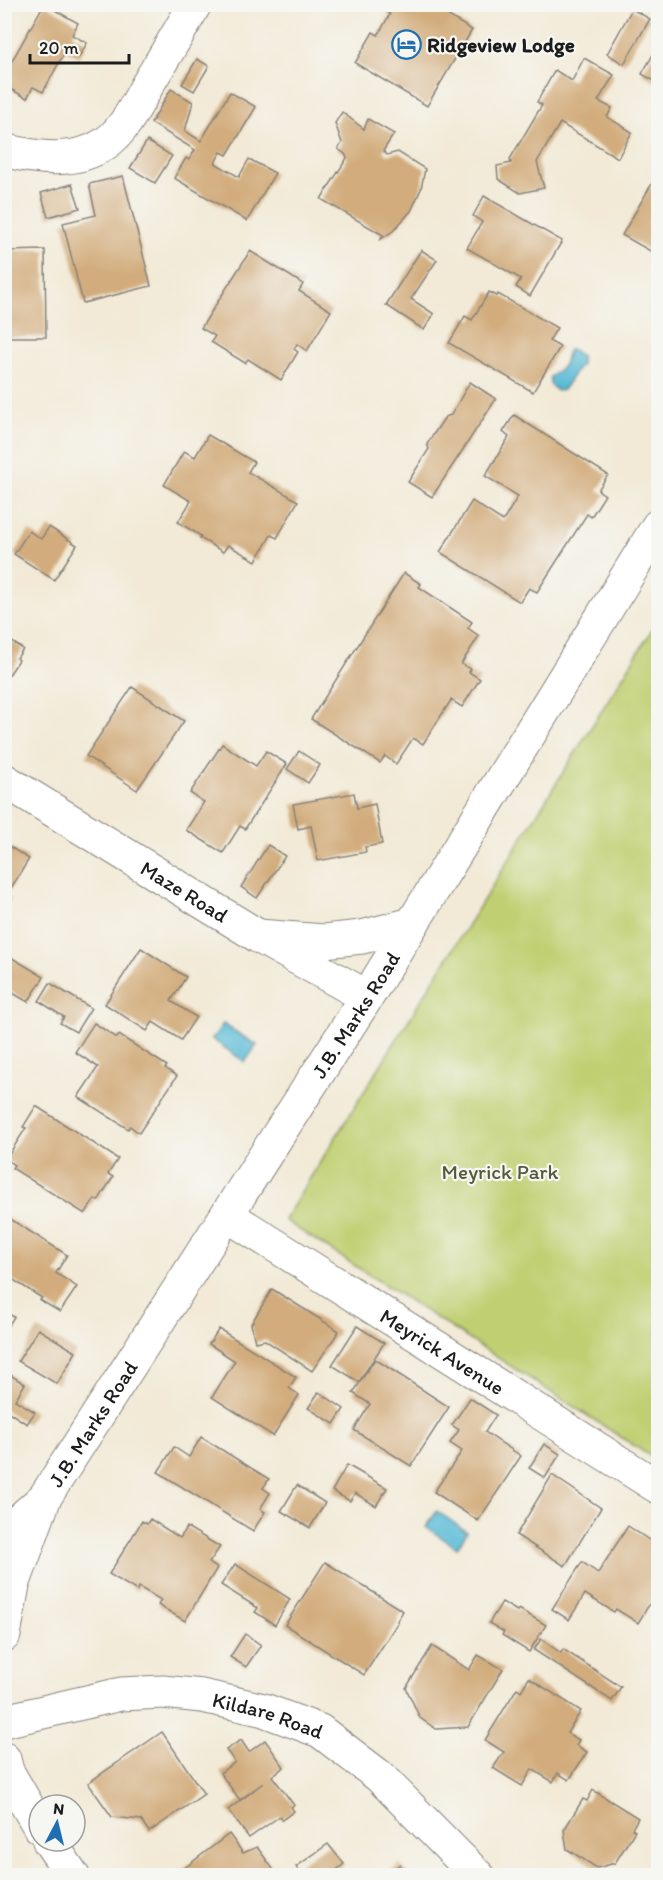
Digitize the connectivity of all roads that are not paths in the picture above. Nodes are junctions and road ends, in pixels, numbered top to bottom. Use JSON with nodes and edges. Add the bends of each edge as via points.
{"nodes":[{"id":1,"x":195,"y":4,"type":"edge"},
{"id":2,"x":4,"y":150,"type":"edge"},
{"id":3,"x":658,"y":526,"type":"edge"},
{"id":4,"x":4,"y":780,"type":"edge"},
{"id":5,"x":412,"y":924,"type":"junction"},
{"id":6,"x":258,"y":936,"type":"junction"},
{"id":7,"x":367,"y":997,"type":"junction"},
{"id":8,"x":227,"y":1215,"type":"junction"},
{"id":9,"x":658,"y":1487,"type":"edge"},
{"id":10,"x":45,"y":1497,"type":"junction"},
{"id":11,"x":4,"y":1534,"type":"edge"},
{"id":12,"x":4,"y":1635,"type":"edge"},
{"id":13,"x":4,"y":1720,"type":"edge"},
{"id":14,"x":4,"y":1759,"type":"edge"},
{"id":15,"x":27,"y":1805,"type":"edge"},
{"id":16,"x":57,"y":1853,"type":"edge"},
{"id":17,"x":73,"y":1875,"type":"edge"},
{"id":18,"x":478,"y":1875,"type":"edge"}],
"edges":[{"from":1,"to":2,"type":"street","via":[[132,112],[107,142],[90,152],[66,158],[31,157]]},
{"from":3,"to":5,"type":"street","name":"J.B. Marks Road"},
{"from":4,"to":6,"type":"street","name":"Maze Road"},
{"from":5,"to":6,"type":"street","via":[[362,937],[324,941]]},
{"from":5,"to":7,"type":"street","name":"J.B. Marks Road"},
{"from":6,"to":7,"type":"street","name":"Maze Road"},
{"from":7,"to":8,"type":"street","name":"J.B. Marks Road"},
{"from":8,"to":9,"type":"street","name":"Meyrick Avenue"},
{"from":8,"to":10,"type":"street","name":"J.B. Marks Road"},
{"from":10,"to":11,"type":"street","name":"J.B. Marks Road"},
{"from":10,"to":12,"type":"street","name":"J.B. Marks Road","via":[[13,1585]]},
{"from":13,"to":18,"type":"street","name":"Kildare Road","via":[[121,1695],[163,1692],[264,1710],[320,1731],[379,1776]]},
{"from":14,"to":15,"type":"street"},
{"from":16,"to":17,"type":"street"}]}
